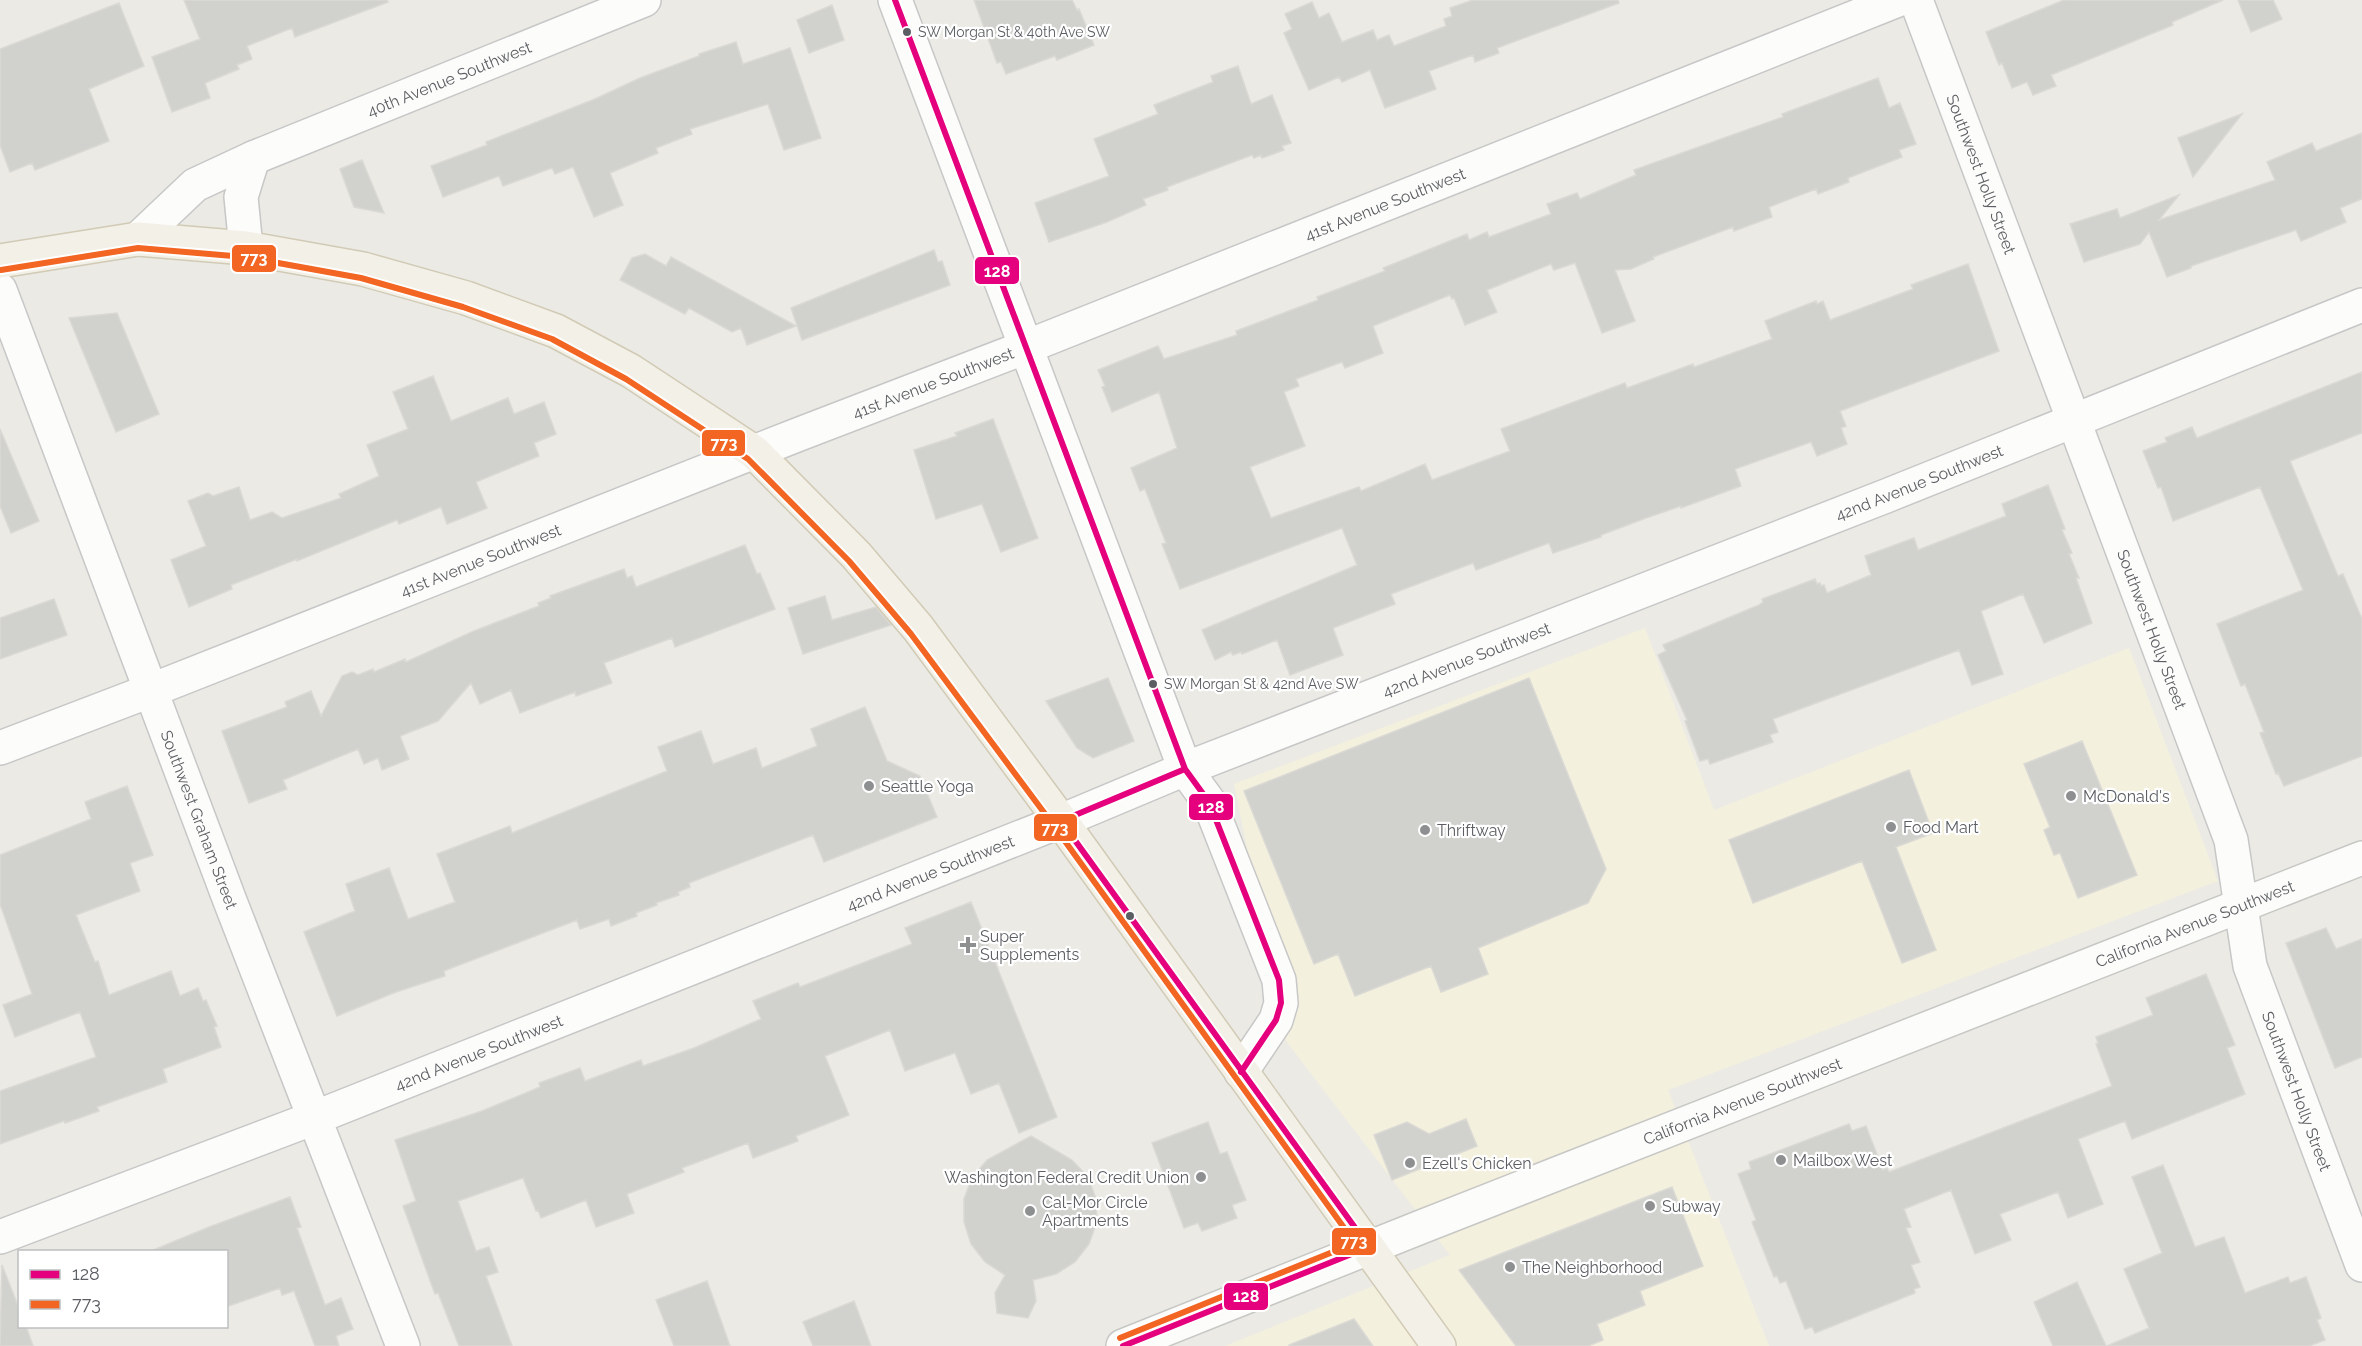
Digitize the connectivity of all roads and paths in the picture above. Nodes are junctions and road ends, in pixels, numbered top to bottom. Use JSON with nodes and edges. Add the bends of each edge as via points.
{"nodes":[{"id":1,"x":644,"y":0,"type":"edge"},
{"id":2,"x":895,"y":0,"type":"edge"},
{"id":3,"x":1898,"y":0,"type":"edge"},
{"id":4,"x":1916,"y":0,"type":"edge"},
{"id":5,"x":254,"y":158,"type":"junction"},
{"id":6,"x":138,"y":239,"type":"junction"},
{"id":7,"x":246,"y":248,"type":"junction"},
{"id":8,"x":0,"y":261,"type":"edge"},
{"id":9,"x":0,"y":290,"type":"edge"},
{"id":10,"x":2362,"y":305,"type":"edge"},
{"id":11,"x":1026,"y":347,"type":"junction"},
{"id":12,"x":2074,"y":422,"type":"junction"},
{"id":13,"x":754,"y":452,"type":"junction"},
{"id":14,"x":152,"y":690,"type":"junction"},
{"id":15,"x":0,"y":748,"type":"edge"},
{"id":16,"x":1185,"y":769,"type":"junction"},
{"id":17,"x":1061,"y":821,"type":"junction"},
{"id":18,"x":2362,"y":858,"type":"edge"},
{"id":19,"x":2241,"y":905,"type":"junction"},
{"id":20,"x":1241,"y":1072,"type":"junction"},
{"id":21,"x":314,"y":1118,"type":"junction"},
{"id":22,"x":0,"y":1237,"type":"edge"},
{"id":23,"x":1369,"y":1247,"type":"junction"},
{"id":24,"x":2362,"y":1265,"type":"edge"},
{"id":25,"x":1165,"y":1339,"type":"edge"},
{"id":26,"x":403,"y":1346,"type":"edge"},
{"id":27,"x":1123,"y":1346,"type":"edge"},
{"id":28,"x":1439,"y":1346,"type":"edge"}],
"edges":[{"from":1,"to":5,"type":"street","name":"40th Avenue Southwest"},
{"from":2,"to":11,"type":"street"},
{"from":3,"to":11,"type":"street","name":"41st Avenue Southwest"},
{"from":4,"to":12,"type":"street","name":"Southwest Holly Street"},
{"from":5,"to":6,"type":"street","name":"40th Avenue Southwest","via":[[195,185]]},
{"from":5,"to":7,"type":"street","via":[[241,198]]},
{"from":6,"to":7,"type":"main road"},
{"from":6,"to":8,"type":"main road"},
{"from":7,"to":13,"type":"main road","via":[[363,269],[466,298],[556,331],[631,371]]},
{"from":9,"to":14,"type":"street","name":"Southwest Graham Street"},
{"from":10,"to":12,"type":"street","name":"42nd Avenue Southwest"},
{"from":11,"to":13,"type":"street","name":"41st Avenue Southwest"},
{"from":11,"to":16,"type":"street"},
{"from":12,"to":16,"type":"street","name":"42nd Avenue Southwest"},
{"from":12,"to":19,"type":"street","name":"Southwest Holly Street","via":[[2230,840]]},
{"from":13,"to":14,"type":"street","name":"41st Avenue Southwest"},
{"from":13,"to":17,"type":"main road","via":[[856,555],[918,628]]},
{"from":14,"to":15,"type":"street","name":"41st Avenue Southwest"},
{"from":14,"to":21,"type":"street","name":"Southwest Graham Street"},
{"from":16,"to":17,"type":"street","name":"42nd Avenue Southwest"},
{"from":16,"to":20,"type":"street","via":[[1209,802],[1279,980],[1281,1003],[1276,1020]]},
{"from":17,"to":20,"type":"main road"},
{"from":17,"to":21,"type":"street","name":"42nd Avenue Southwest"},
{"from":18,"to":19,"type":"street","name":"California Avenue Southwest"},
{"from":19,"to":23,"type":"street","name":"California Avenue Southwest"},
{"from":19,"to":24,"type":"street","name":"Southwest Holly Street","via":[[2250,966]]},
{"from":20,"to":23,"type":"main road"},
{"from":21,"to":22,"type":"street","name":"42nd Avenue Southwest"},
{"from":21,"to":26,"type":"street","name":"Southwest Graham Street"},
{"from":23,"to":25,"type":"street","name":"California Avenue Southwest"},
{"from":23,"to":28,"type":"main road"},
{"from":25,"to":27,"type":"street","name":"California Avenue Southwest"}]}
